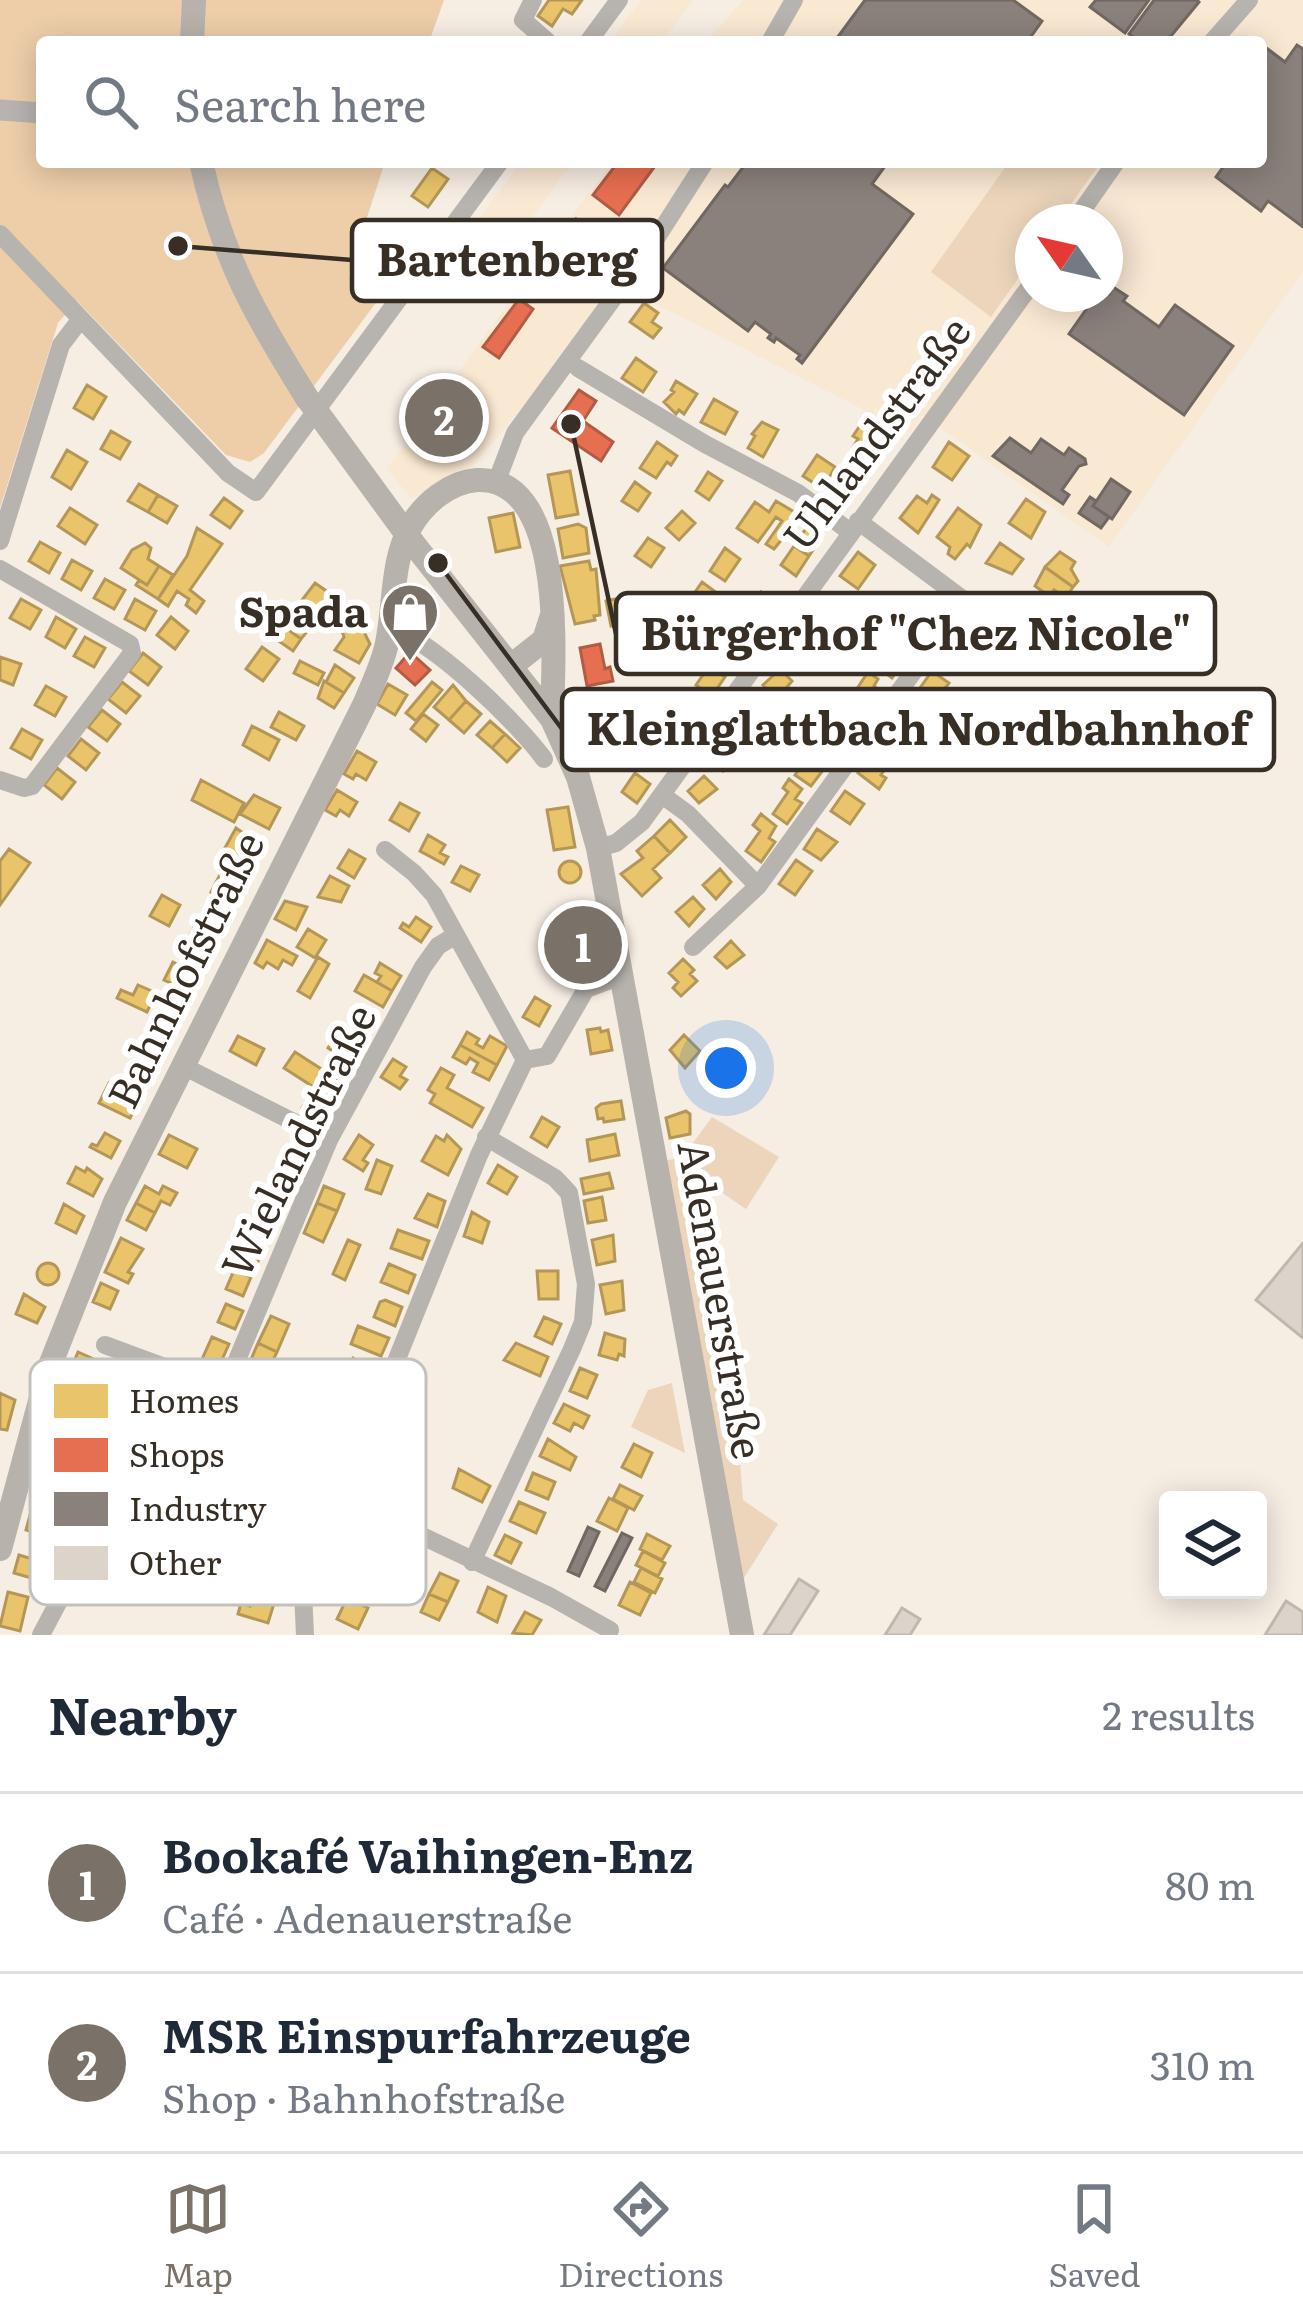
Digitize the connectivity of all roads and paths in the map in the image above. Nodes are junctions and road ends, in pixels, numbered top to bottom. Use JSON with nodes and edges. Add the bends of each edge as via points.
{"nodes":[{"id":1,"x":194,"y":0,"type":"edge"},
{"id":2,"x":533,"y":0,"type":"edge"},
{"id":3,"x":619,"y":0,"type":"edge"},
{"id":4,"x":794,"y":0,"type":"edge"},
{"id":5,"x":1249,"y":0,"type":"edge"},
{"id":6,"x":190,"y":36,"type":"edge"},
{"id":7,"x":541,"y":36,"type":"edge"},
{"id":8,"x":592,"y":36,"type":"edge"},
{"id":9,"x":773,"y":36,"type":"edge"},
{"id":10,"x":1217,"y":36,"type":"edge"},
{"id":11,"x":0,"y":110,"type":"edge"},
{"id":12,"x":36,"y":113,"type":"edge"},
{"id":13,"x":203,"y":168,"type":"edge"},
{"id":14,"x":496,"y":168,"type":"edge"},
{"id":15,"x":701,"y":168,"type":"edge"},
{"id":16,"x":1112,"y":168,"type":"edge"},
{"id":17,"x":1087,"y":204,"type":"edge"},
{"id":18,"x":0,"y":234,"type":"edge"},
{"id":19,"x":1015,"y":306,"type":"edge"},
{"id":20,"x":80,"y":320,"type":"junction"},
{"id":21,"x":578,"y":368,"type":"dead end"},
{"id":22,"x":496,"y":483,"type":"junction"},
{"id":23,"x":853,"y":526,"type":"junction"},
{"id":24,"x":0,"y":542,"type":"edge"},
{"id":25,"x":0,"y":568,"type":"edge"},
{"id":26,"x":964,"y":602,"type":"junction"},
{"id":27,"x":551,"y":610,"type":"junction"},
{"id":28,"x":389,"y":628,"type":"junction"},
{"id":29,"x":1019,"y":642,"type":"dead end"},
{"id":30,"x":511,"y":666,"type":"junction"},
{"id":31,"x":552,"y":719,"type":"junction"},
{"id":32,"x":544,"y":759,"type":"dead end"},
{"id":33,"x":0,"y":780,"type":"edge"},
{"id":34,"x":662,"y":795,"type":"junction"},
{"id":35,"x":598,"y":848,"type":"junction"},
{"id":36,"x":385,"y":850,"type":"dead end"},
{"id":37,"x":758,"y":886,"type":"junction"},
{"id":38,"x":456,"y":935,"type":"junction"},
{"id":39,"x":693,"y":947,"type":"dead end"},
{"id":40,"x":621,"y":976,"type":"junction"},
{"id":41,"x":526,"y":1060,"type":"junction"},
{"id":42,"x":181,"y":1065,"type":"junction"},
{"id":43,"x":486,"y":1137,"type":"junction"},
{"id":44,"x":329,"y":1140,"type":"junction"},
{"id":45,"x":105,"y":1346,"type":"dead end"},
{"id":46,"x":52,"y":1359,"type":"edge"},
{"id":47,"x":139,"y":1359,"type":"edge"},
{"id":48,"x":237,"y":1359,"type":"edge"},
{"id":49,"x":397,"y":1359,"type":"edge"},
{"id":50,"x":30,"y":1438,"type":"edge"},
{"id":51,"x":426,"y":1540,"type":"edge"},
{"id":52,"x":0,"y":1549,"type":"edge"},
{"id":53,"x":472,"y":1562,"type":"junction"},
{"id":54,"x":56,"y":1605,"type":"edge"},
{"id":55,"x":304,"y":1605,"type":"edge"},
{"id":56,"x":610,"y":1630,"type":"dead end"},
{"id":57,"x":40,"y":1635,"type":"edge"},
{"id":58,"x":305,"y":1635,"type":"edge"},
{"id":59,"x":742,"y":1635,"type":"edge"}],
"edges":[{"from":1,"to":6,"type":"main road"},
{"from":2,"to":7,"type":"street","via":[[523,20]]},
{"from":3,"to":8,"type":"street"},
{"from":4,"to":9,"type":"street"},
{"from":5,"to":10,"type":"street"},
{"from":11,"to":12,"type":"street"},
{"from":13,"to":30,"type":"main road","name":"Adenauerstraße","bridge":true,"via":[[241,287],[307,398]]},
{"from":14,"to":20,"type":"street","via":[[256,492]]},
{"from":15,"to":22,"type":"street","via":[[515,433]]},
{"from":16,"to":17,"type":"street"},
{"from":18,"to":20,"type":"street"},
{"from":19,"to":23,"type":"street","name":"Uhlandstraße"},
{"from":20,"to":24,"type":"street","via":[[61,345]]},
{"from":21,"to":23,"type":"street"},
{"from":22,"to":27,"type":"main road","via":[[532,512]]},
{"from":22,"to":28,"type":"main road","name":"Bahnhofstraße","via":[[454,487],[414,520]]},
{"from":23,"to":26,"type":"street"},
{"from":23,"to":34,"type":"street","name":"Uhlandstraße"},
{"from":25,"to":33,"type":"street","via":[[130,644],[132,653],[32,786]]},
{"from":26,"to":29,"type":"street"},
{"from":26,"to":37,"type":"street"},
{"from":27,"to":30,"type":"main road","via":[[544,640]]},
{"from":27,"to":31,"type":"main road"},
{"from":28,"to":32,"type":"street","via":[[417,639]]},
{"from":28,"to":42,"type":"main road","name":"Bahnhofstraße","via":[[365,703]]},
{"from":30,"to":31,"type":"main road","name":"Adenauerstraße"},
{"from":31,"to":35,"type":"main road","name":"Adenauerstraße"},
{"from":34,"to":35,"type":"street","name":"Uhlandstraße","via":[[629,834]]},
{"from":34,"to":37,"type":"street"},
{"from":35,"to":40,"type":"main road","name":"Adenauerstraße"},
{"from":36,"to":38,"type":"street","via":[[434,895]]},
{"from":37,"to":39,"type":"street"},
{"from":38,"to":41,"type":"street"},
{"from":38,"to":44,"type":"street","name":"Wielandstraße","via":[[423,967]]},
{"from":40,"to":41,"type":"street","via":[[586,989],[547,1056]]},
{"from":40,"to":59,"type":"main road","name":"Adenauerstraße"},
{"from":41,"to":43,"type":"street"},
{"from":42,"to":44,"type":"street"},
{"from":42,"to":46,"type":"main road","name":"Bahnhofstraße"},
{"from":43,"to":49,"type":"street"},
{"from":43,"to":53,"type":"street","via":[[569,1193],[586,1284],[572,1349]]},
{"from":44,"to":48,"type":"street","name":"Wielandstraße"},
{"from":45,"to":47,"type":"street"},
{"from":50,"to":52,"type":"main road","name":"Bahnhofstraße"},
{"from":51,"to":53,"type":"street"},
{"from":53,"to":56,"type":"street"},
{"from":54,"to":57,"type":"street"},
{"from":55,"to":58,"type":"street"}]}
